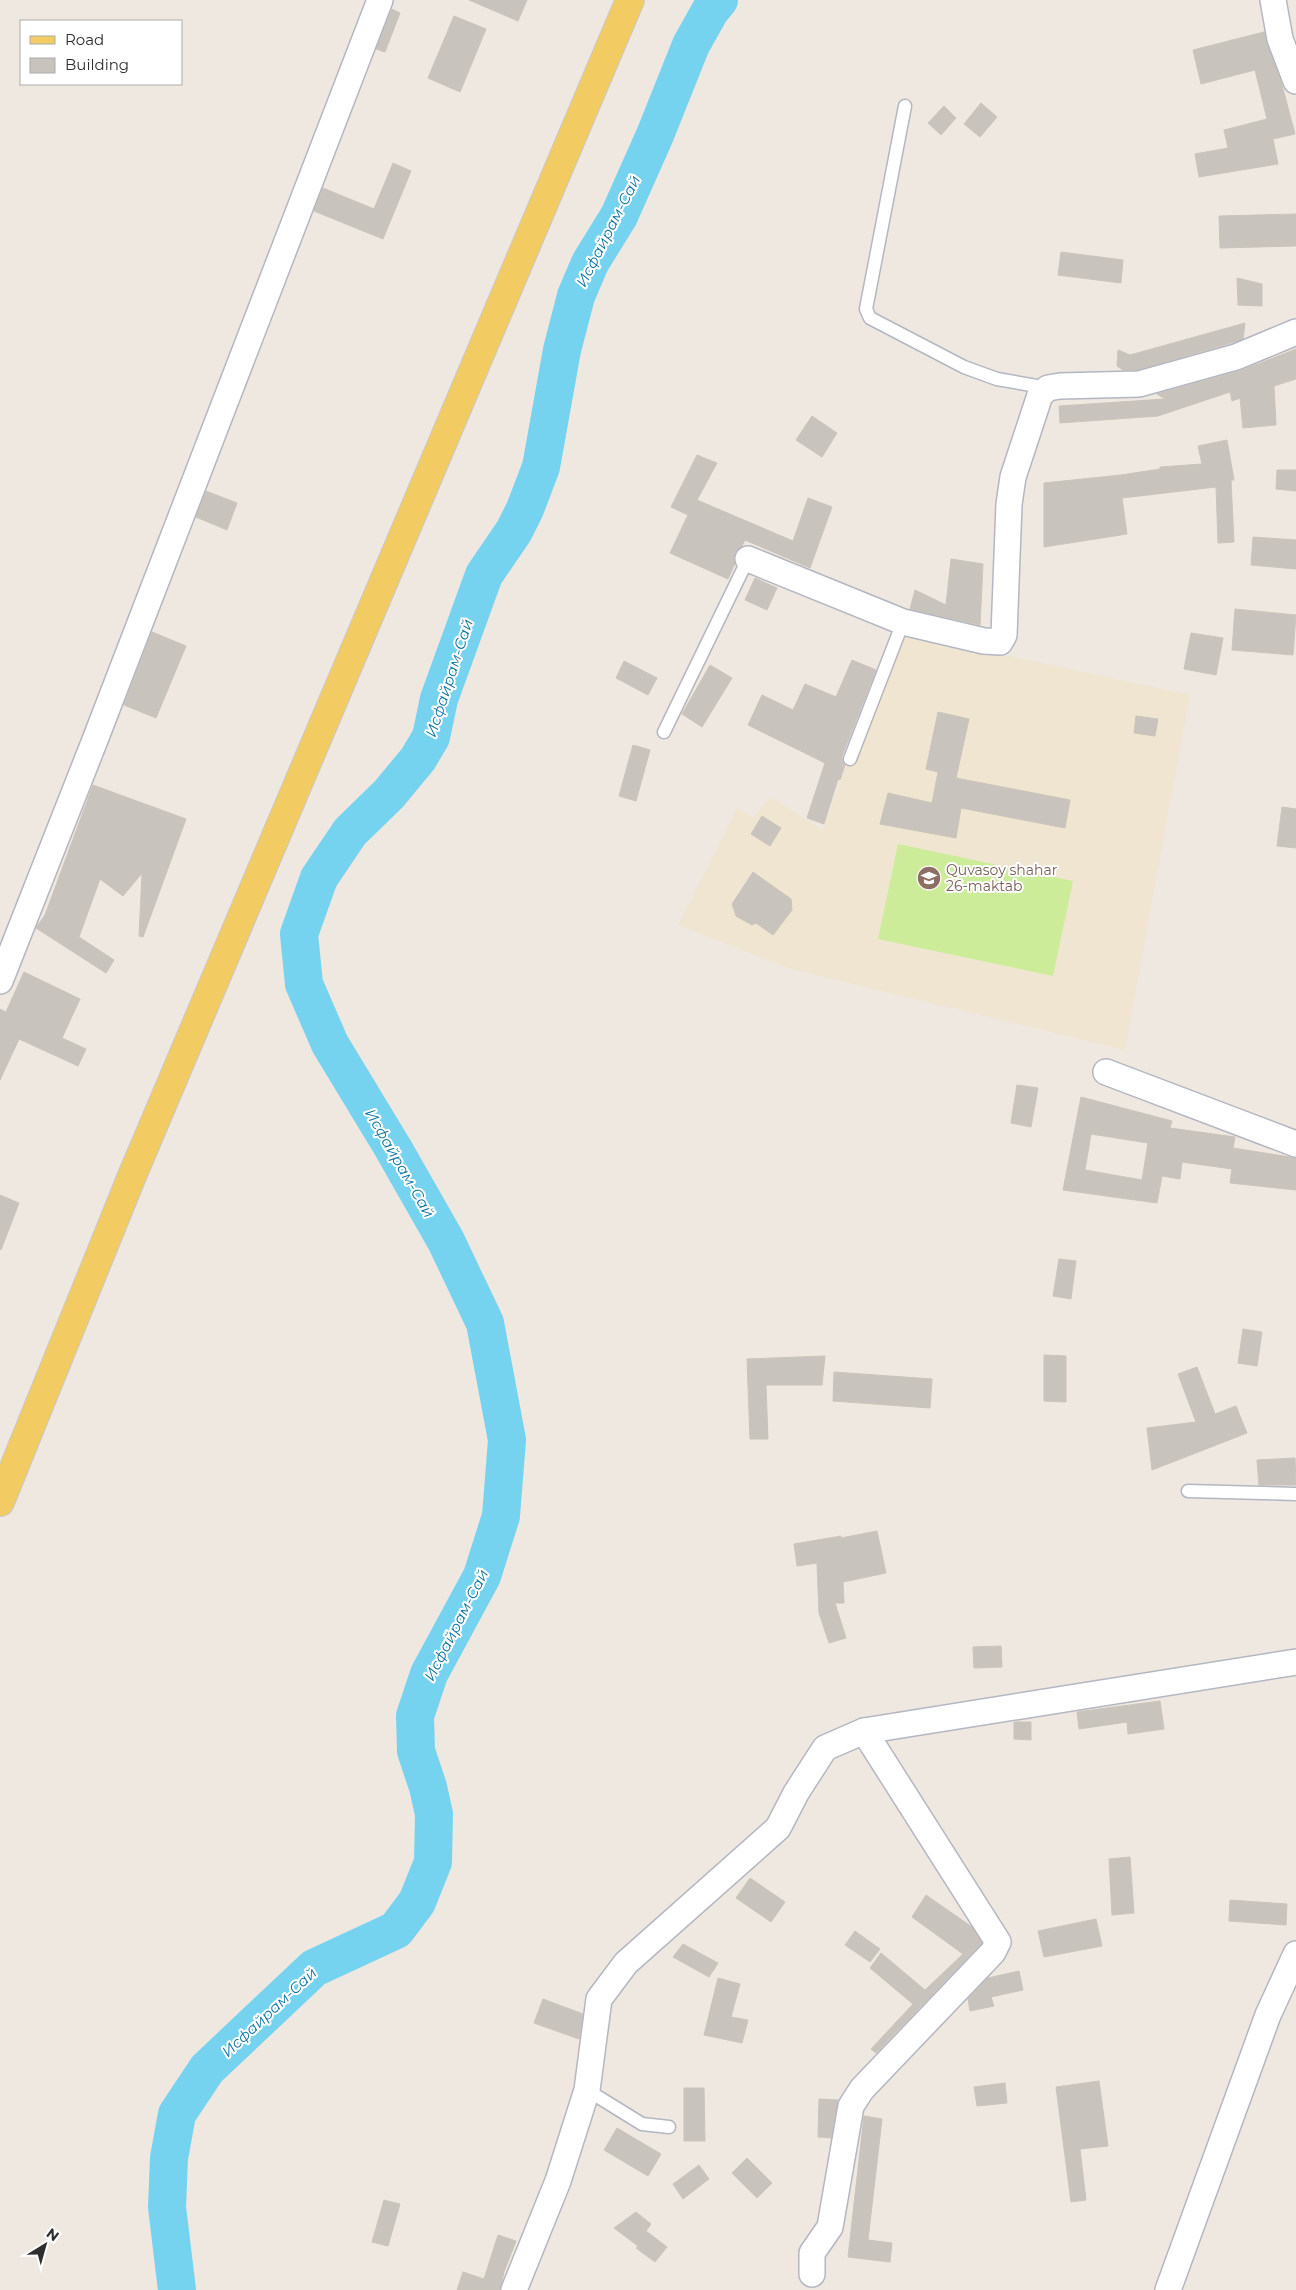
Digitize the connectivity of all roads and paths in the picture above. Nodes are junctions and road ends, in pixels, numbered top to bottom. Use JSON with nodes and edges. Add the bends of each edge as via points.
{"nodes":[{"id":1,"x":380,"y":0,"type":"edge"},
{"id":2,"x":630,"y":0,"type":"edge"},
{"id":3,"x":1273,"y":0,"type":"edge"},
{"id":4,"x":1296,"y":81,"type":"edge"},
{"id":5,"x":905,"y":106,"type":"dead end"},
{"id":6,"x":1296,"y":332,"type":"edge"},
{"id":7,"x":1048,"y":388,"type":"junction"},
{"id":8,"x":748,"y":559,"type":"joint"},
{"id":9,"x":903,"y":622,"type":"junction"},
{"id":10,"x":664,"y":732,"type":"dead end"},
{"id":11,"x":850,"y":759,"type":"dead end"},
{"id":12,"x":0,"y":981,"type":"edge"},
{"id":13,"x":1106,"y":1072,"type":"dead end"},
{"id":14,"x":1296,"y":1144,"type":"edge"},
{"id":15,"x":1188,"y":1491,"type":"dead end"},
{"id":16,"x":1296,"y":1494,"type":"edge"},
{"id":17,"x":0,"y":1502,"type":"edge"},
{"id":18,"x":1296,"y":1662,"type":"edge"},
{"id":19,"x":864,"y":1731,"type":"junction"},
{"id":20,"x":1296,"y":1954,"type":"edge"},
{"id":21,"x":587,"y":2090,"type":"junction"},
{"id":22,"x":669,"y":2127,"type":"dead end"},
{"id":23,"x":812,"y":2274,"type":"dead end"},
{"id":24,"x":1173,"y":2284,"type":"edge"},
{"id":25,"x":514,"y":2290,"type":"edge"}],
"edges":[{"from":1,"to":12,"type":"street"},
{"from":2,"to":17,"type":"main road","via":[[132,1176]]},
{"from":3,"to":4,"type":"street","via":[[1280,39]]},
{"from":5,"to":7,"type":"lane","via":[[866,309],[870,318],[964,367],[997,379]]},
{"from":6,"to":7,"type":"street","via":[[1236,357],[1139,384]]},
{"from":7,"to":9,"type":"street","via":[[1040,395],[1013,477],[1004,636],[1000,642],[984,641]]},
{"from":8,"to":9,"type":"street"},
{"from":8,"to":10,"type":"lane"},
{"from":9,"to":11,"type":"lane"},
{"from":13,"to":14,"type":"street"},
{"from":15,"to":16,"type":"lane"},
{"from":18,"to":19,"type":"street"},
{"from":19,"to":21,"type":"street","via":[[825,1748],[778,1828],[626,1963],[599,1999]]},
{"from":19,"to":23,"type":"street","via":[[998,1942],[993,1952],[862,2089],[851,2106],[830,2227],[812,2254]]},
{"from":20,"to":24,"type":"street","via":[[1268,2015]]},
{"from":21,"to":22,"type":"lane","via":[[642,2124]]},
{"from":21,"to":25,"type":"street","via":[[558,2181]]}]}
